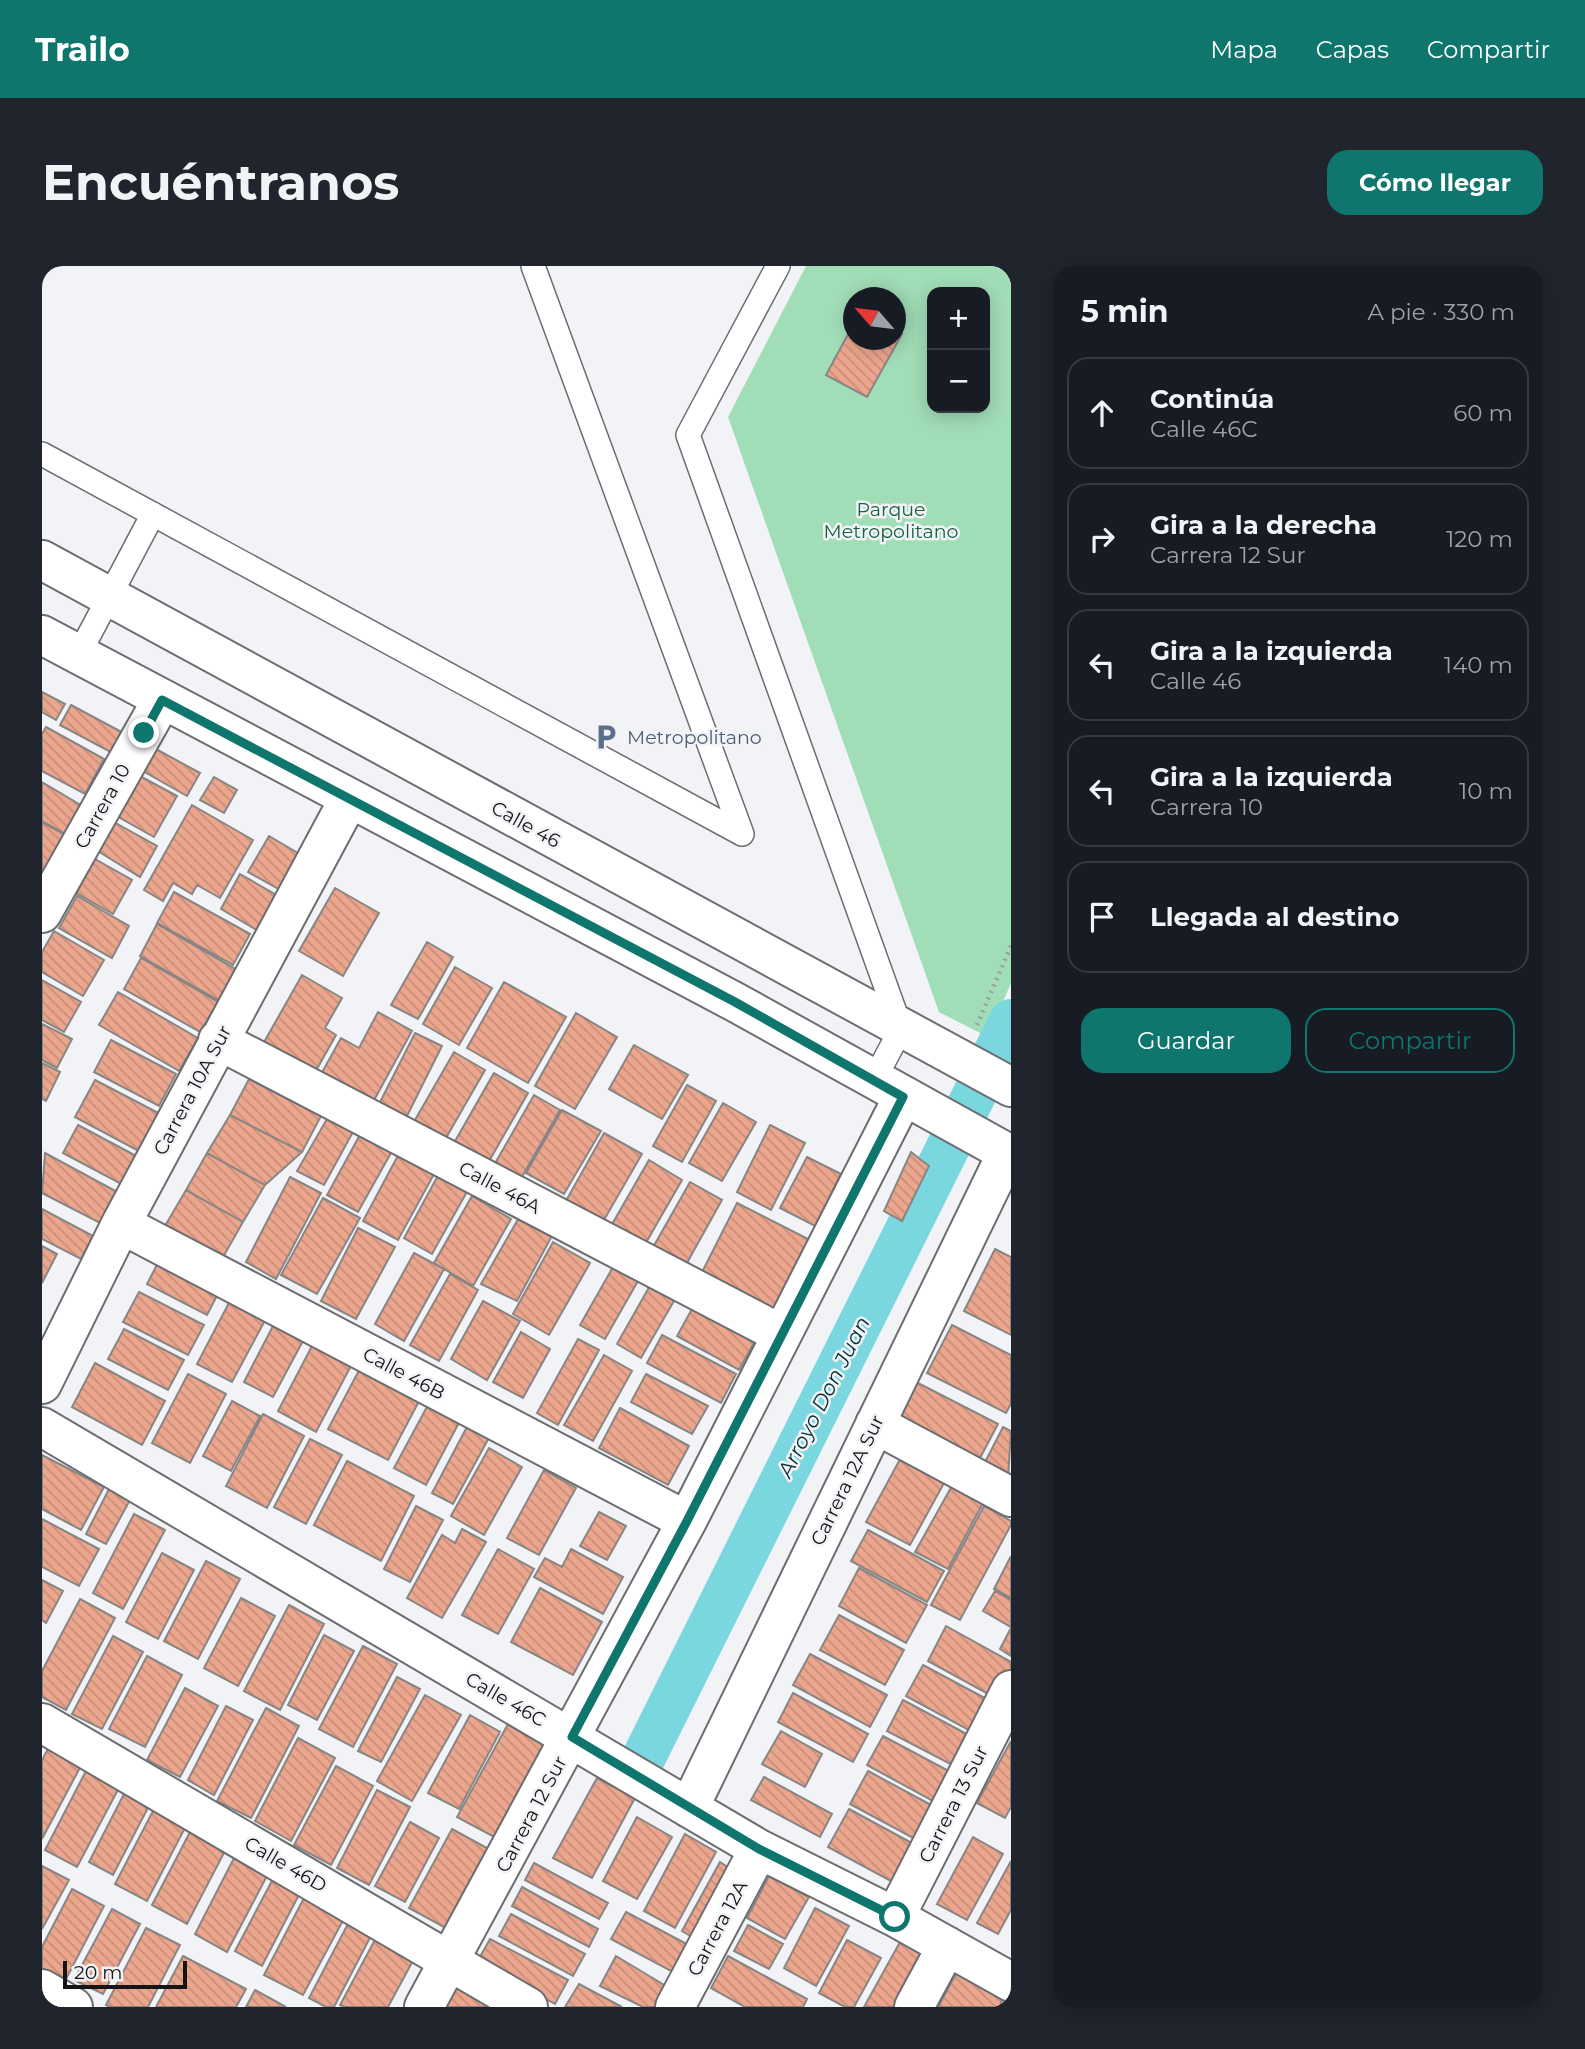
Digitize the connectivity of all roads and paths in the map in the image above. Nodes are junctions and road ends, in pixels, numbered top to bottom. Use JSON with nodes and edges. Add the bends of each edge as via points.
{"nodes":[{"id":1,"x":533,"y":266,"type":"edge"},
{"id":2,"x":778,"y":266,"type":"edge"},
{"id":3,"x":42,"y":454,"type":"edge"},
{"id":4,"x":153,"y":514,"type":"junction"},
{"id":5,"x":42,"y":560,"type":"edge"},
{"id":6,"x":109,"y":597,"type":"junction"},
{"id":7,"x":42,"y":635,"type":"edge"},
{"id":8,"x":79,"y":654,"type":"junction"},
{"id":9,"x":162,"y":700,"type":"junction"},
{"id":10,"x":349,"y":799,"type":"junction"},
{"id":11,"x":42,"y":913,"type":"edge"},
{"id":12,"x":1011,"y":946,"type":"edge"},
{"id":13,"x":901,"y":1029,"type":"junction"},
{"id":14,"x":218,"y":1040,"type":"junction"},
{"id":15,"x":964,"y":1044,"type":"junction"},
{"id":16,"x":1011,"y":1087,"type":"edge"},
{"id":17,"x":902,"y":1096,"type":"junction"},
{"id":18,"x":1004,"y":1152,"type":"edge"},
{"id":19,"x":121,"y":1224,"type":"junction"},
{"id":20,"x":781,"y":1334,"type":"junction"},
{"id":21,"x":42,"y":1384,"type":"edge"},
{"id":22,"x":875,"y":1424,"type":"junction"},
{"id":23,"x":42,"y":1427,"type":"edge"},
{"id":24,"x":1011,"y":1497,"type":"edge"},
{"id":25,"x":687,"y":1521,"type":"junction"},
{"id":26,"x":1011,"y":1690,"type":"edge"},
{"id":27,"x":42,"y":1723,"type":"edge"},
{"id":28,"x":572,"y":1737,"type":"junction"},
{"id":29,"x":689,"y":1808,"type":"junction"},
{"id":30,"x":759,"y":1849,"type":"junction"},
{"id":31,"x":895,"y":1917,"type":"junction"},
{"id":32,"x":947,"y":1946,"type":"junction"},
{"id":33,"x":452,"y":1960,"type":"junction"},
{"id":34,"x":1011,"y":1982,"type":"edge"},
{"id":35,"x":42,"y":1989,"type":"edge"},
{"id":36,"x":73,"y":2007,"type":"edge"},
{"id":37,"x":424,"y":2007,"type":"edge"},
{"id":38,"x":528,"y":2007,"type":"edge"},
{"id":39,"x":674,"y":2007,"type":"edge"},
{"id":40,"x":914,"y":2007,"type":"edge"}],
"edges":[{"from":1,"to":4,"type":"lane","via":[[742,834]]},
{"from":2,"to":13,"type":"lane","via":[[688,435]]},
{"from":3,"to":4,"type":"lane"},
{"from":4,"to":6,"type":"lane"},
{"from":5,"to":6,"type":"street","name":"Calle 46"},
{"from":6,"to":8,"type":"lane"},
{"from":6,"to":13,"type":"street","name":"Calle 46"},
{"from":7,"to":8,"type":"street"},
{"from":8,"to":9,"type":"street"},
{"from":9,"to":10,"type":"street"},
{"from":9,"to":11,"type":"street","name":"Carrera 10"},
{"from":10,"to":14,"type":"street","name":"Carrera 10A Sur"},
{"from":10,"to":17,"type":"street","via":[[723,995]]},
{"from":12,"to":15,"type":"path"},
{"from":13,"to":15,"type":"street","name":"Calle 46"},
{"from":13,"to":17,"type":"lane"},
{"from":14,"to":19,"type":"street","name":"Carrera 10A Sur"},
{"from":14,"to":20,"type":"street","name":"Calle 46A"},
{"from":15,"to":16,"type":"street","name":"Calle 46"},
{"from":17,"to":18,"type":"street"},
{"from":17,"to":20,"type":"street","name":"Carrera 12 Sur"},
{"from":18,"to":22,"type":"street","name":"Carrera 12A Sur"},
{"from":19,"to":21,"type":"street","name":"Carrera 10A Sur"},
{"from":19,"to":25,"type":"street","name":"Calle 46B"},
{"from":20,"to":25,"type":"street","name":"Carrera 12 Sur"},
{"from":22,"to":24,"type":"street"},
{"from":22,"to":29,"type":"street","name":"Carrera 12A Sur"},
{"from":23,"to":28,"type":"street","name":"Calle 46C"},
{"from":25,"to":28,"type":"street","name":"Carrera 12 Sur"},
{"from":26,"to":31,"type":"street","name":"Carrera 13 Sur"},
{"from":27,"to":33,"type":"street","name":"Calle 46D"},
{"from":28,"to":29,"type":"street","name":"Calle 46C"},
{"from":28,"to":33,"type":"street","name":"Carrera 12 Sur"},
{"from":29,"to":30,"type":"street","name":"Calle 46C"},
{"from":30,"to":31,"type":"street","name":"Calle 46C"},
{"from":30,"to":39,"type":"street","name":"Carrera 12A"},
{"from":31,"to":32,"type":"street","name":"Calle 46C"},
{"from":32,"to":34,"type":"street","name":"Calle 46C"},
{"from":32,"to":40,"type":"street"},
{"from":33,"to":37,"type":"street","name":"Carrera 12 Sur"},
{"from":33,"to":38,"type":"street","name":"Calle 46D"},
{"from":35,"to":36,"type":"street"}]}
